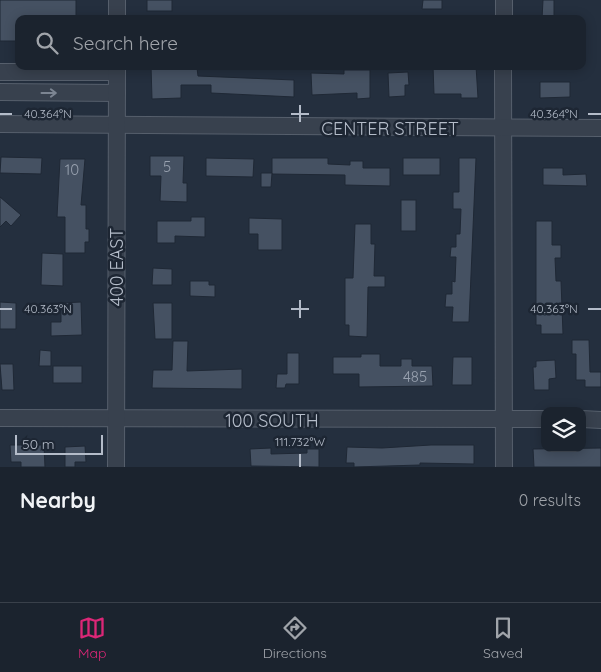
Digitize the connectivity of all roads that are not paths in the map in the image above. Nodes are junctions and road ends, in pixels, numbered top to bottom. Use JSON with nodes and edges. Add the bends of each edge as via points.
{"nodes":[{"id":1,"x":117,"y":0,"type":"edge"},
{"id":2,"x":504,"y":0,"type":"edge"},
{"id":3,"x":117,"y":15,"type":"edge"},
{"id":4,"x":504,"y":15,"type":"edge"},
{"id":5,"x":78,"y":70,"type":"edge"},
{"id":6,"x":117,"y":70,"type":"edge"},
{"id":7,"x":503,"y":70,"type":"edge"},
{"id":8,"x":0,"y":72,"type":"edge"},
{"id":9,"x":0,"y":92,"type":"edge"},
{"id":10,"x":117,"y":93,"type":"junction"},
{"id":11,"x":0,"y":124,"type":"edge"},
{"id":12,"x":116,"y":125,"type":"junction"},
{"id":13,"x":503,"y":128,"type":"junction"},
{"id":14,"x":601,"y":128,"type":"edge"},
{"id":15,"x":0,"y":418,"type":"edge"},
{"id":16,"x":503,"y":418,"type":"junction"},
{"id":17,"x":116,"y":419,"type":"junction"},
{"id":18,"x":541,"y":419,"type":"edge"},
{"id":19,"x":586,"y":419,"type":"edge"},
{"id":20,"x":601,"y":420,"type":"edge"},
{"id":21,"x":116,"y":467,"type":"edge"},
{"id":22,"x":504,"y":467,"type":"edge"}],
"edges":[{"from":1,"to":3,"type":"street"},
{"from":2,"to":4,"type":"street"},
{"from":5,"to":8,"type":"street"},
{"from":6,"to":10,"type":"street","name":"400 EAST"},
{"from":7,"to":13,"type":"street"},
{"from":9,"to":10,"type":"street","one_way":true},
{"from":10,"to":12,"type":"street","name":"400 EAST"},
{"from":11,"to":12,"type":"street","name":"CENTER STREET"},
{"from":12,"to":13,"type":"street","name":"CENTER STREET"},
{"from":12,"to":17,"type":"street","name":"400 EAST"},
{"from":13,"to":14,"type":"street","name":"CENTER STREET"},
{"from":13,"to":16,"type":"street"},
{"from":15,"to":17,"type":"street","name":"100 SOUTH"},
{"from":16,"to":17,"type":"street","name":"100 SOUTH"},
{"from":16,"to":18,"type":"street","name":"100 SOUTH"},
{"from":16,"to":22,"type":"street"},
{"from":17,"to":21,"type":"street","name":"400 EAST"},
{"from":19,"to":20,"type":"street"}]}
